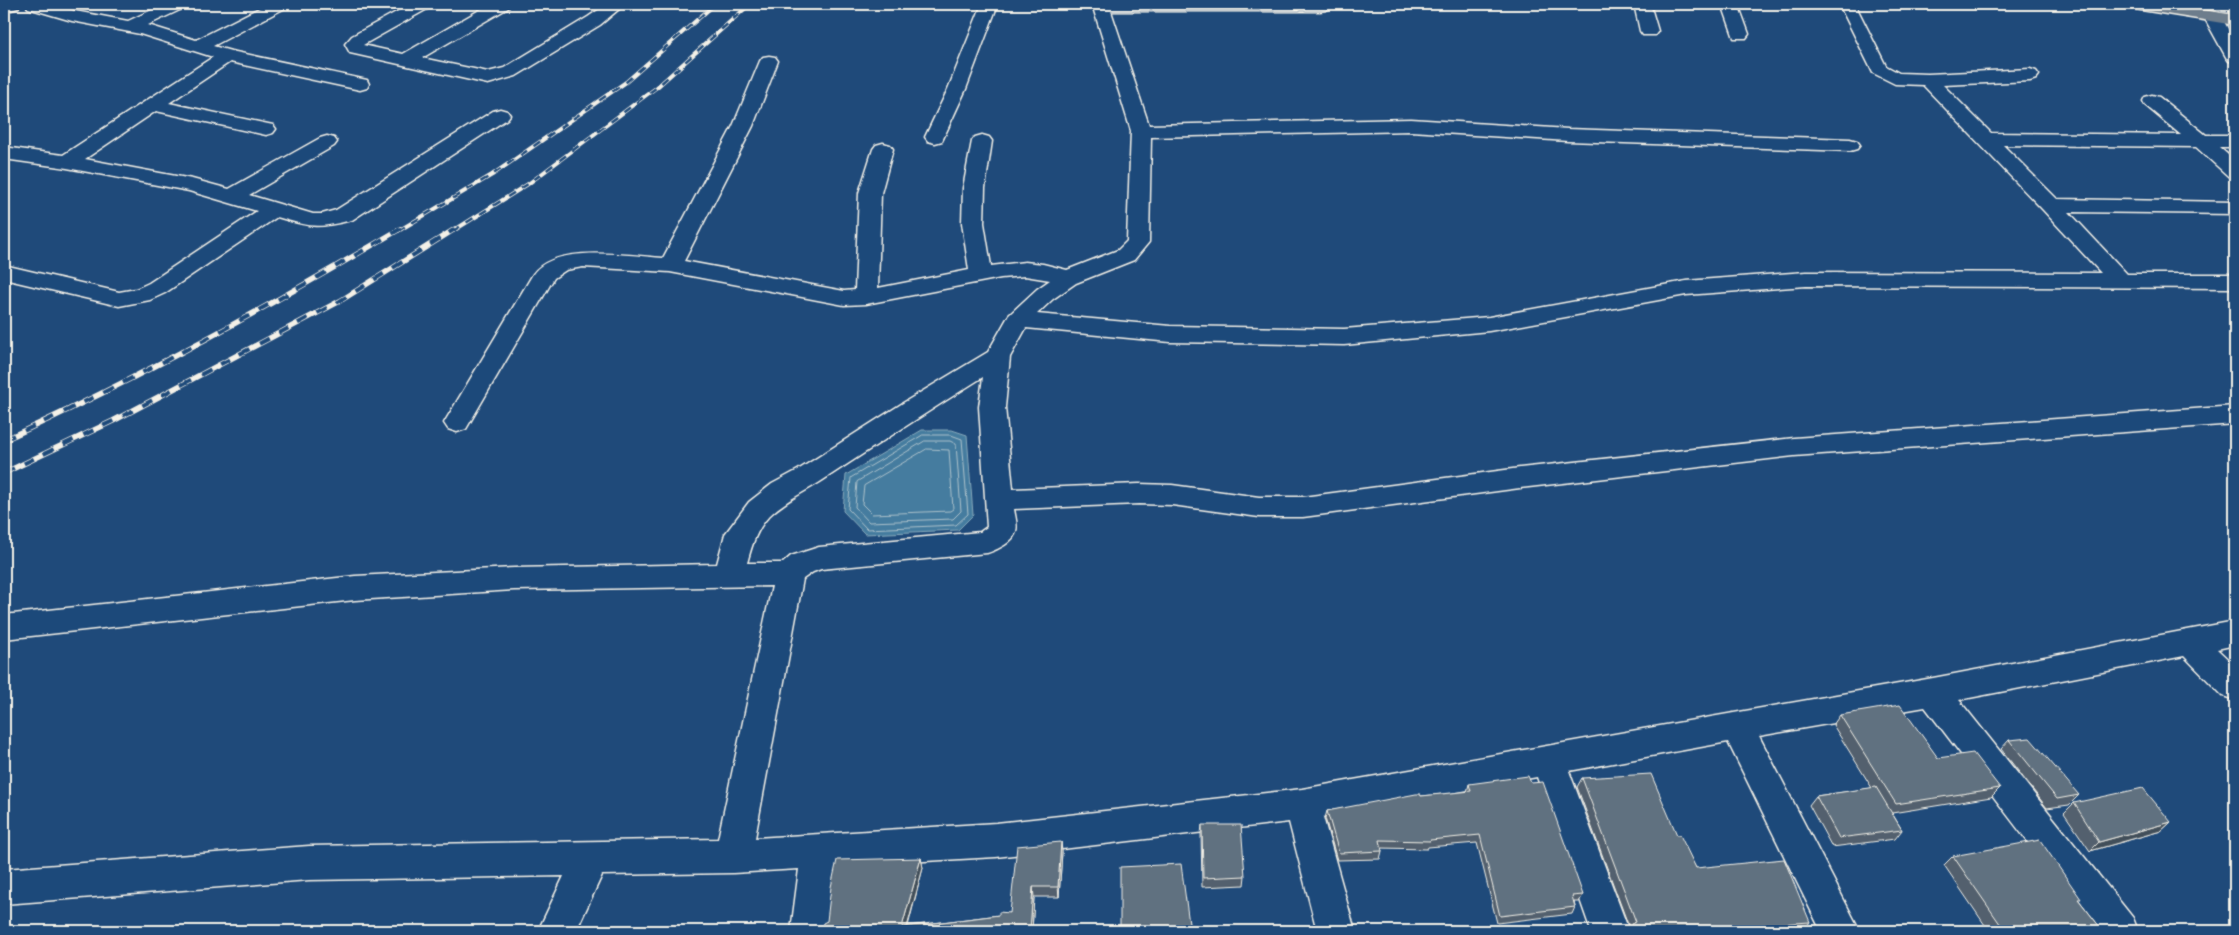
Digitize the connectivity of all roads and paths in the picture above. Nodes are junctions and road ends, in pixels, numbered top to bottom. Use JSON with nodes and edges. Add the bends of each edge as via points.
{"nodes":[{"id":1,"x":12,"y":4,"type":"edge"},
{"id":2,"x":34,"y":4,"type":"edge"},
{"id":3,"x":178,"y":4,"type":"edge"},
{"id":4,"x":279,"y":4,"type":"edge"},
{"id":5,"x":423,"y":4,"type":"edge"},
{"id":6,"x":502,"y":4,"type":"edge"},
{"id":7,"x":617,"y":4,"type":"edge"},
{"id":8,"x":990,"y":4,"type":"edge"},
{"id":9,"x":1642,"y":4,"type":"edge"},
{"id":10,"x":1730,"y":4,"type":"edge"},
{"id":11,"x":1847,"y":4,"type":"edge"},
{"id":12,"x":2135,"y":4,"type":"edge"},
{"id":13,"x":1101,"y":5,"type":"edge"},
{"id":14,"x":1320,"y":6,"type":"dead end"},
{"id":15,"x":4,"y":7,"type":"edge"},
{"id":16,"x":2213,"y":17,"type":"junction"},
{"id":17,"x":2235,"y":20,"type":"edge"},
{"id":18,"x":130,"y":27,"type":"junction"},
{"id":19,"x":1649,"y":32,"type":"dead end"},
{"id":20,"x":1740,"y":34,"type":"dead end"},
{"id":21,"x":197,"y":47,"type":"junction"},
{"id":22,"x":227,"y":56,"type":"junction"},
{"id":23,"x":2235,"y":57,"type":"edge"},
{"id":24,"x":406,"y":60,"type":"junction"},
{"id":25,"x":769,"y":61,"type":"dead end"},
{"id":26,"x":2030,"y":75,"type":"dead end"},
{"id":27,"x":1928,"y":80,"type":"junction"},
{"id":28,"x":360,"y":84,"type":"dead end"},
{"id":29,"x":2152,"y":101,"type":"dead end"},
{"id":30,"x":154,"y":105,"type":"junction"},
{"id":31,"x":500,"y":115,"type":"dead end"},
{"id":32,"x":266,"y":129,"type":"dead end"},
{"id":33,"x":1141,"y":131,"type":"junction"},
{"id":34,"x":935,"y":137,"type":"dead end"},
{"id":35,"x":1986,"y":139,"type":"junction"},
{"id":36,"x":982,"y":141,"type":"dead end"},
{"id":37,"x":2201,"y":141,"type":"junction"},
{"id":38,"x":2235,"y":141,"type":"edge"},
{"id":39,"x":327,"y":142,"type":"dead end"},
{"id":40,"x":1850,"y":146,"type":"dead end"},
{"id":41,"x":883,"y":149,"type":"dead end"},
{"id":42,"x":4,"y":154,"type":"edge"},
{"id":43,"x":68,"y":162,"type":"junction"},
{"id":44,"x":2235,"y":172,"type":"edge"},
{"id":45,"x":232,"y":196,"type":"junction"},
{"id":46,"x":2051,"y":205,"type":"junction"},
{"id":47,"x":2235,"y":208,"type":"edge"},
{"id":48,"x":274,"y":209,"type":"junction"},
{"id":49,"x":670,"y":265,"type":"junction"},
{"id":50,"x":4,"y":272,"type":"edge"},
{"id":51,"x":981,"y":274,"type":"junction"},
{"id":52,"x":1068,"y":278,"type":"junction"},
{"id":53,"x":2119,"y":279,"type":"junction"},
{"id":54,"x":2235,"y":281,"type":"edge"},
{"id":55,"x":866,"y":296,"type":"junction"},
{"id":56,"x":1018,"y":320,"type":"junction"},
{"id":57,"x":998,"y":357,"type":"junction"},
{"id":58,"x":2235,"y":415,"type":"edge"},
{"id":59,"x":457,"y":423,"type":"dead end"},
{"id":60,"x":1000,"y":500,"type":"junction"},
{"id":61,"x":789,"y":574,"type":"junction"},
{"id":62,"x":728,"y":575,"type":"junction"},
{"id":63,"x":4,"y":627,"type":"edge"},
{"id":64,"x":2235,"y":633,"type":"edge"},
{"id":65,"x":2191,"y":643,"type":"junction"},
{"id":66,"x":2235,"y":687,"type":"edge"},
{"id":67,"x":1933,"y":692,"type":"junction"},
{"id":68,"x":1736,"y":726,"type":"junction"},
{"id":69,"x":1548,"y":760,"type":"junction"},
{"id":70,"x":1302,"y":805,"type":"junction"},
{"id":71,"x":820,"y":851,"type":"junction"},
{"id":72,"x":734,"y":856,"type":"junction"},
{"id":73,"x":591,"y":859,"type":"junction"},
{"id":74,"x":4,"y":887,"type":"edge"},
{"id":75,"x":557,"y":931,"type":"edge"},
{"id":76,"x":810,"y":931,"type":"edge"},
{"id":77,"x":1336,"y":931,"type":"edge"},
{"id":78,"x":1610,"y":931,"type":"edge"},
{"id":79,"x":1841,"y":931,"type":"edge"},
{"id":80,"x":2119,"y":931,"type":"edge"}],
"edges":[{"from":1,"to":15,"type":"street"},
{"from":2,"to":18,"type":"street","via":[[65,14]]},
{"from":3,"to":18,"type":"street"},
{"from":4,"to":21,"type":"street"},
{"from":5,"to":24,"type":"street","via":[[354,44],[356,49]]},
{"from":6,"to":24,"type":"street"},
{"from":7,"to":24,"type":"street","via":[[510,72],[498,76],[480,77]]},
{"from":8,"to":34,"type":"street"},
{"from":9,"to":19,"type":"street"},
{"from":10,"to":20,"type":"street"},
{"from":11,"to":27,"type":"street","via":[[1879,69],[1895,78]]},
{"from":12,"to":16,"type":"highway"},
{"from":13,"to":14,"type":"street"},
{"from":13,"to":33,"type":"street"},
{"from":16,"to":17,"type":"highway"},
{"from":16,"to":23,"type":"street"},
{"from":18,"to":21,"type":"street"},
{"from":21,"to":22,"type":"street"},
{"from":22,"to":28,"type":"street"},
{"from":22,"to":30,"type":"street"},
{"from":25,"to":49,"type":"street","via":[[743,126]]},
{"from":26,"to":27,"type":"street"},
{"from":27,"to":35,"type":"street"},
{"from":29,"to":37,"type":"street"},
{"from":30,"to":32,"type":"street"},
{"from":30,"to":43,"type":"street"},
{"from":31,"to":48,"type":"street","via":[[344,215],[322,221]]},
{"from":33,"to":40,"type":"street","via":[[1411,125]]},
{"from":33,"to":52,"type":"street","via":[[1138,242],[1126,255]]},
{"from":35,"to":37,"type":"street"},
{"from":35,"to":46,"type":"street"},
{"from":36,"to":51,"type":"street","via":[[974,188],[973,223]]},
{"from":37,"to":38,"type":"street"},
{"from":37,"to":44,"type":"street"},
{"from":39,"to":45,"type":"street"},
{"from":41,"to":55,"type":"street","via":[[870,193]]},
{"from":42,"to":43,"type":"street"},
{"from":43,"to":45,"type":"street","via":[[192,185]]},
{"from":45,"to":48,"type":"street"},
{"from":46,"to":47,"type":"street"},
{"from":46,"to":53,"type":"street"},
{"from":48,"to":50,"type":"street","via":[[157,288],[136,297],[119,299]]},
{"from":49,"to":55,"type":"street","via":[[844,298]]},
{"from":49,"to":59,"type":"street","via":[[583,260],[559,265],[545,274]]},
{"from":51,"to":52,"type":"street","via":[[1025,269]]},
{"from":51,"to":55,"type":"street"},
{"from":52,"to":56,"type":"street","via":[[1045,294]]},
{"from":53,"to":54,"type":"street"},
{"from":53,"to":56,"type":"street","via":[[1806,279],[1747,282],[1686,288],[1488,324],[1344,337],[1170,334]]},
{"from":56,"to":57,"type":"street"},
{"from":57,"to":60,"type":"street","via":[[992,407]]},
{"from":57,"to":62,"type":"street","via":[[759,509],[740,534]]},
{"from":58,"to":60,"type":"street","via":[[1794,447],[1520,478],[1303,508],[1259,507],[1172,495],[1139,494]]},
{"from":60,"to":61,"type":"street","via":[[1002,531],[987,542],[819,558],[802,564]]},
{"from":61,"to":62,"type":"street"},
{"from":61,"to":72,"type":"street"},
{"from":62,"to":63,"type":"street","via":[[514,579],[355,588]]},
{"from":64,"to":65,"type":"street"},
{"from":65,"to":66,"type":"street"},
{"from":65,"to":67,"type":"street"},
{"from":67,"to":68,"type":"street"},
{"from":67,"to":80,"type":"street"},
{"from":68,"to":69,"type":"street"},
{"from":68,"to":79,"type":"street"},
{"from":69,"to":70,"type":"street"},
{"from":69,"to":78,"type":"street"},
{"from":70,"to":71,"type":"street","via":[[996,840]]},
{"from":70,"to":77,"type":"street"},
{"from":71,"to":72,"type":"street"},
{"from":71,"to":76,"type":"street"},
{"from":72,"to":73,"type":"street"},
{"from":73,"to":74,"type":"street","via":[[308,864]]},
{"from":73,"to":75,"type":"street"}]}
